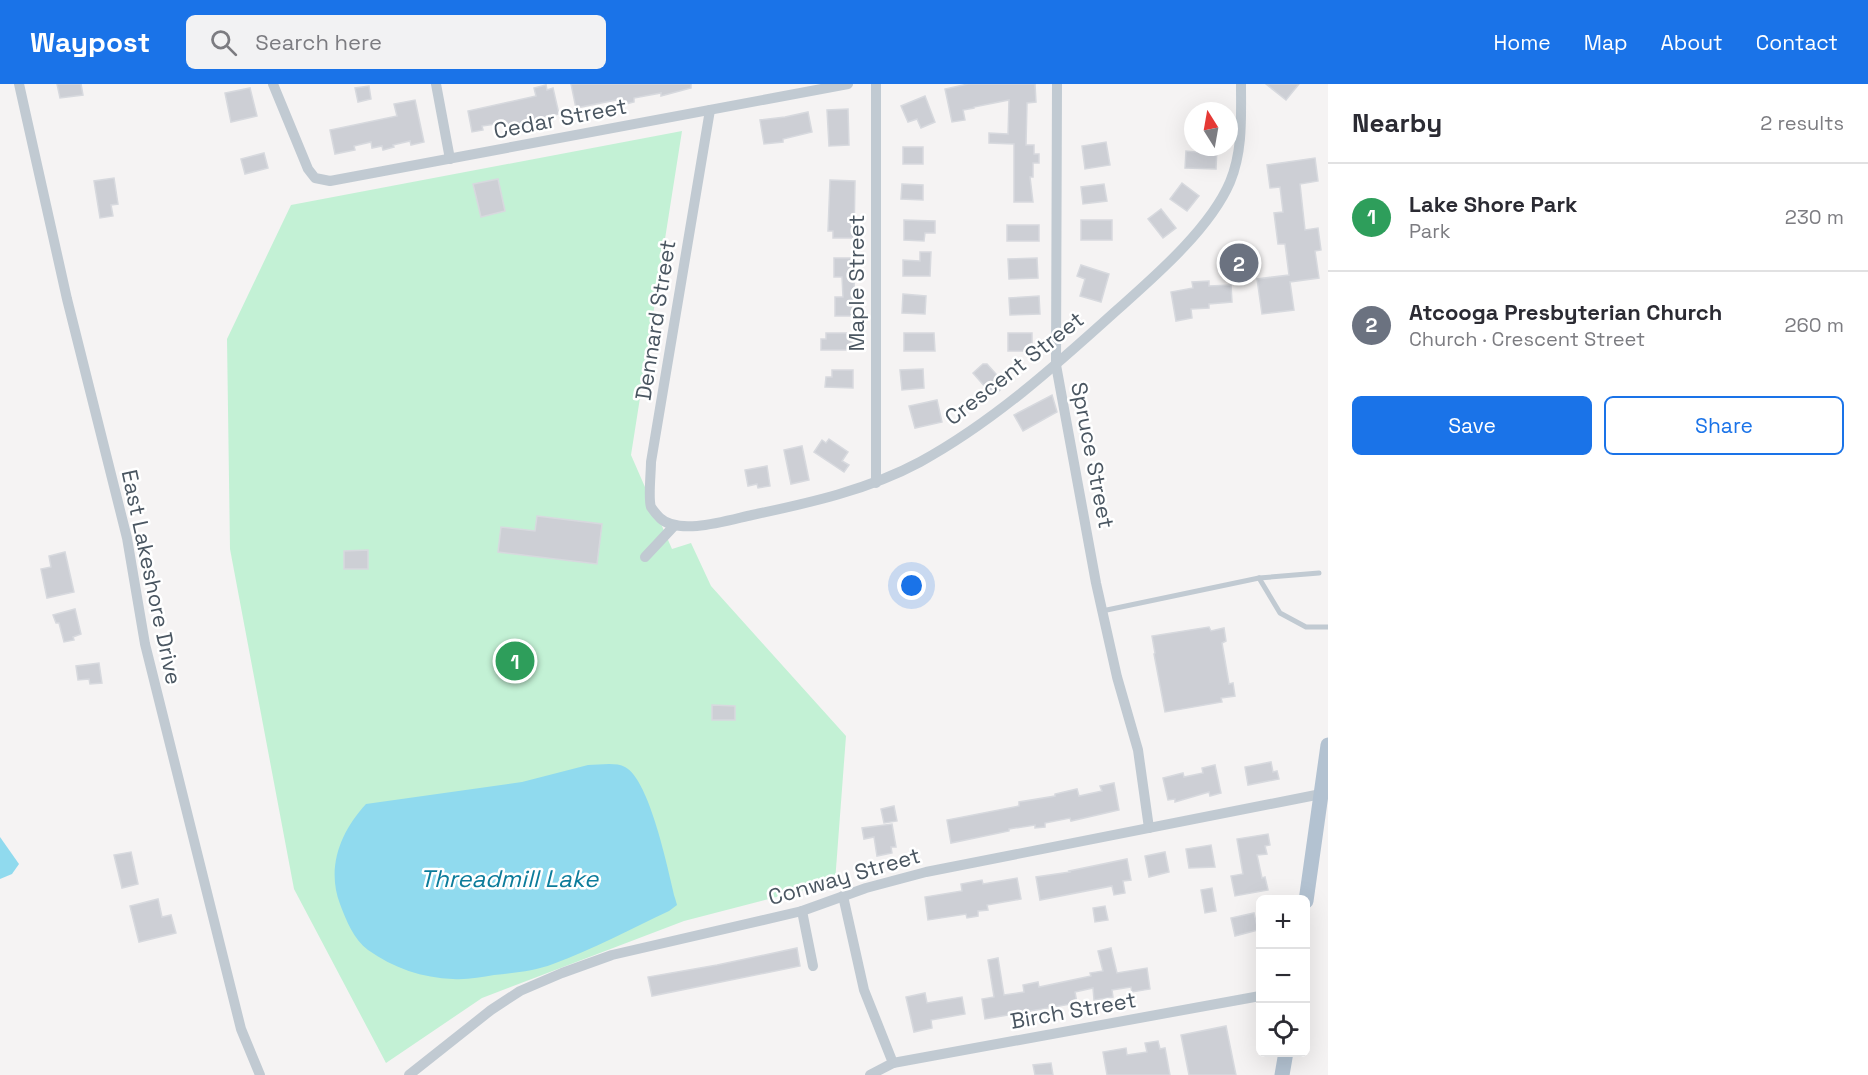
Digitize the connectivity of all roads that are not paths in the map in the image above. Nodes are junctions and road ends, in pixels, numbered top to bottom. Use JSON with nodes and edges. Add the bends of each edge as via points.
{"nodes":[{"id":1,"x":20,"y":84,"type":"edge"},
{"id":2,"x":273,"y":84,"type":"edge"},
{"id":3,"x":436,"y":84,"type":"edge"},
{"id":4,"x":848,"y":84,"type":"edge"},
{"id":5,"x":876,"y":84,"type":"edge"},
{"id":6,"x":1057,"y":84,"type":"edge"},
{"id":7,"x":1241,"y":84,"type":"edge"},
{"id":8,"x":710,"y":110,"type":"junction"},
{"id":9,"x":450,"y":159,"type":"junction"},
{"id":10,"x":1056,"y":365,"type":"junction"},
{"id":11,"x":876,"y":483,"type":"junction"},
{"id":12,"x":674,"y":526,"type":"junction"},
{"id":13,"x":645,"y":557,"type":"dead end"},
{"id":14,"x":1319,"y":573,"type":"dead end"},
{"id":15,"x":1259,"y":578,"type":"junction"},
{"id":16,"x":1102,"y":611,"type":"junction"},
{"id":17,"x":1328,"y":627,"type":"edge"},
{"id":18,"x":1328,"y":745,"type":"edge"},
{"id":19,"x":1321,"y":794,"type":"junction"},
{"id":20,"x":1149,"y":828,"type":"junction"},
{"id":21,"x":1306,"y":895,"type":"edge"},
{"id":22,"x":843,"y":896,"type":"junction"},
{"id":23,"x":802,"y":911,"type":"junction"},
{"id":24,"x":813,"y":966,"type":"dead end"},
{"id":25,"x":1256,"y":997,"type":"edge"},
{"id":26,"x":1285,"y":1057,"type":"edge"},
{"id":27,"x":893,"y":1063,"type":"junction"},
{"id":28,"x":260,"y":1075,"type":"edge"},
{"id":29,"x":409,"y":1075,"type":"edge"},
{"id":30,"x":870,"y":1075,"type":"edge"},
{"id":31,"x":1282,"y":1075,"type":"edge"}],
"edges":[{"from":1,"to":28,"type":"street","name":"East Lakeshore Drive","via":[[67,299],[127,537],[145,644],[241,1029]]},
{"from":2,"to":9,"type":"street","name":"Cedar Street","via":[[315,178],[330,181]]},
{"from":3,"to":9,"type":"street"},
{"from":4,"to":8,"type":"street","name":"Cedar Street"},
{"from":5,"to":11,"type":"street","name":"Maple Street"},
{"from":6,"to":10,"type":"street","name":"Spruce Street"},
{"from":7,"to":10,"type":"street","name":"Crescent Street","via":[[1241,143],[1230,183],[1204,224],[1159,272]]},
{"from":8,"to":9,"type":"street","name":"Cedar Street"},
{"from":8,"to":12,"type":"street","name":"Dennard Street","via":[[651,462],[651,507],[661,520]]},
{"from":10,"to":11,"type":"street","name":"Crescent Street","via":[[983,424]]},
{"from":10,"to":16,"type":"street","name":"Spruce Street"},
{"from":11,"to":12,"type":"street","name":"Crescent Street","via":[[791,507],[701,525]]},
{"from":12,"to":13,"type":"street"},
{"from":14,"to":15,"type":"lane"},
{"from":15,"to":16,"type":"lane"},
{"from":15,"to":17,"type":"lane","via":[[1280,613],[1306,627]]},
{"from":16,"to":20,"type":"street","name":"Spruce Street","via":[[1137,750]]},
{"from":18,"to":19,"type":"main road"},
{"from":19,"to":20,"type":"street","name":"Conway Street"},
{"from":19,"to":21,"type":"main road"},
{"from":20,"to":22,"type":"street","name":"Conway Street","via":[[926,872]]},
{"from":22,"to":23,"type":"street","name":"Conway Street"},
{"from":22,"to":27,"type":"street","via":[[864,990]]},
{"from":23,"to":24,"type":"street"},
{"from":23,"to":29,"type":"street","name":"Conway Street","via":[[612,955],[520,991]]},
{"from":25,"to":27,"type":"street","name":"Birch Street"},
{"from":26,"to":31,"type":"main road"},
{"from":27,"to":30,"type":"street","name":"Birch Street"}]}
